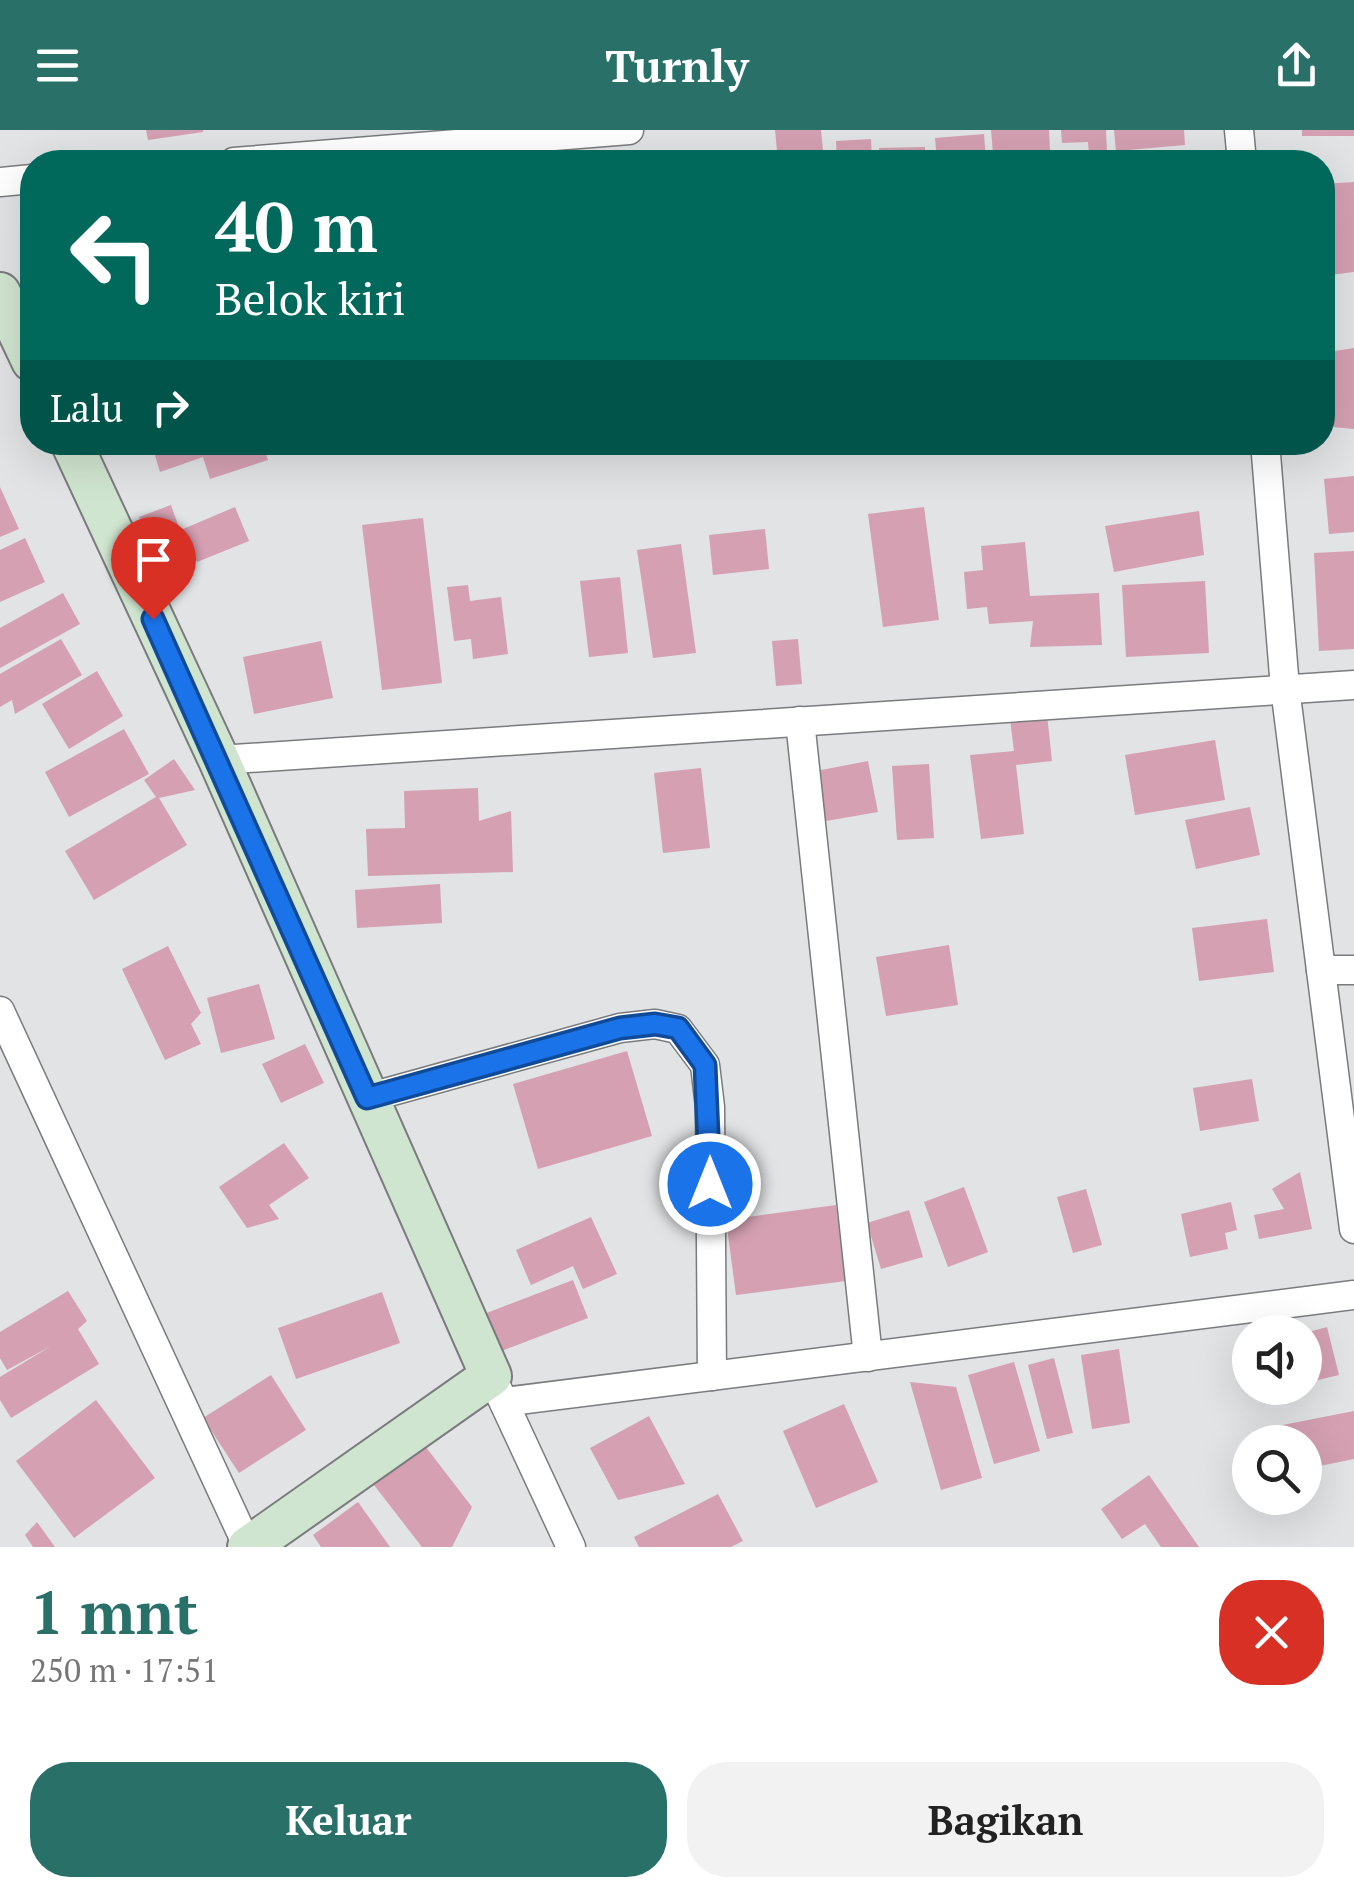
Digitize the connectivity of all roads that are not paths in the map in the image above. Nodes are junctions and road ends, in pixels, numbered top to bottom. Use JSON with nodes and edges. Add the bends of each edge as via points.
{"nodes":[{"id":1,"x":629,"y":130,"type":"edge"},
{"id":2,"x":382,"y":150,"type":"edge"},
{"id":3,"x":0,"y":293,"type":"edge"},
{"id":4,"x":20,"y":336,"type":"edge"},
{"id":5,"x":77,"y":455,"type":"edge"},
{"id":6,"x":1265,"y":455,"type":"edge"},
{"id":7,"x":1354,"y":685,"type":"edge"},
{"id":8,"x":1284,"y":688,"type":"junction"},
{"id":9,"x":800,"y":721,"type":"junction"},
{"id":10,"x":219,"y":760,"type":"junction"},
{"id":11,"x":1321,"y":970,"type":"junction"},
{"id":12,"x":1354,"y":970,"type":"edge"},
{"id":13,"x":0,"y":1011,"type":"edge"},
{"id":14,"x":367,"y":1098,"type":"junction"},
{"id":15,"x":1354,"y":1229,"type":"edge"},
{"id":16,"x":1354,"y":1295,"type":"edge"},
{"id":17,"x":868,"y":1356,"type":"junction"},
{"id":18,"x":712,"y":1376,"type":"junction"},
{"id":19,"x":497,"y":1389,"type":"junction"},
{"id":20,"x":248,"y":1547,"type":"edge"},
{"id":21,"x":571,"y":1547,"type":"edge"}],
"edges":[{"from":1,"to":2,"type":"street"},
{"from":3,"to":4,"type":"main road"},
{"from":5,"to":10,"type":"main road"},
{"from":6,"to":8,"type":"street"},
{"from":7,"to":8,"type":"street"},
{"from":8,"to":9,"type":"street"},
{"from":8,"to":11,"type":"street"},
{"from":9,"to":10,"type":"street"},
{"from":9,"to":17,"type":"street"},
{"from":10,"to":14,"type":"main road"},
{"from":11,"to":12,"type":"street"},
{"from":11,"to":15,"type":"street"},
{"from":13,"to":20,"type":"street"},
{"from":14,"to":18,"type":"street","via":[[620,1028],[678,1028],[705,1065],[710,1106]]},
{"from":14,"to":19,"type":"main road"},
{"from":16,"to":17,"type":"street"},
{"from":17,"to":18,"type":"street"},
{"from":18,"to":19,"type":"street"},
{"from":19,"to":20,"type":"main road"},
{"from":19,"to":21,"type":"street"}]}
